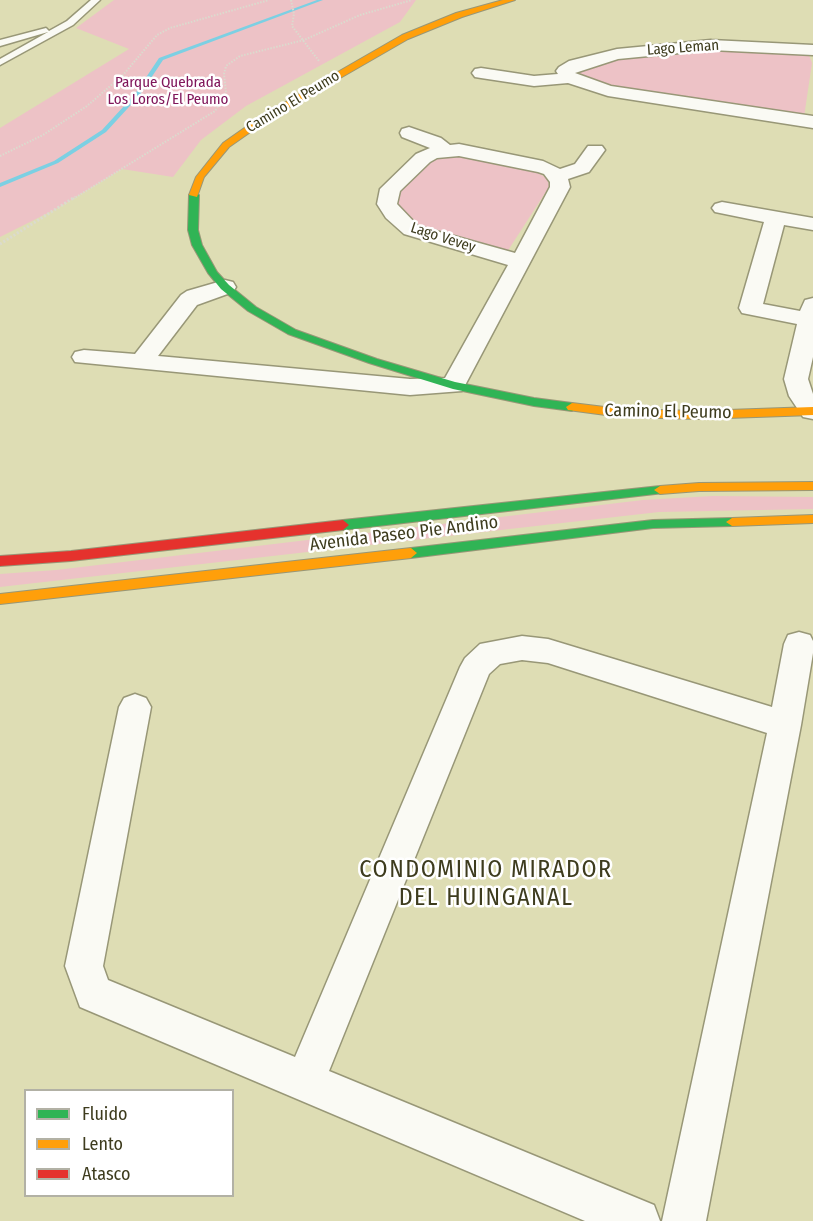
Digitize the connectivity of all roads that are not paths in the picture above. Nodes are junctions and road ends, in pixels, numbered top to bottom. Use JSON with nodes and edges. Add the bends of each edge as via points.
{"nodes":[{"id":1,"x":96,"y":0,"type":"edge"},
{"id":2,"x":511,"y":0,"type":"edge"},
{"id":3,"x":70,"y":23,"type":"junction"},
{"id":4,"x":0,"y":43,"type":"edge"},
{"id":5,"x":813,"y":50,"type":"edge"},
{"id":6,"x":0,"y":62,"type":"edge"},
{"id":7,"x":481,"y":73,"type":"dead end"},
{"id":8,"x":569,"y":78,"type":"junction"},
{"id":9,"x":813,"y":119,"type":"edge"},
{"id":10,"x":409,"y":133,"type":"dead end"},
{"id":11,"x":595,"y":150,"type":"dead end"},
{"id":12,"x":445,"y":151,"type":"junction"},
{"id":13,"x":557,"y":176,"type":"junction"},
{"id":14,"x":722,"y":208,"type":"dead end"},
{"id":15,"x":776,"y":218,"type":"junction"},
{"id":16,"x":813,"y":224,"type":"edge"},
{"id":17,"x":521,"y":262,"type":"junction"},
{"id":18,"x":225,"y":287,"type":"junction"},
{"id":19,"x":811,"y":312,"type":"edge"},
{"id":20,"x":84,"y":357,"type":"dead end"},
{"id":21,"x":143,"y":362,"type":"junction"},
{"id":22,"x":453,"y":385,"type":"junction"},
{"id":23,"x":812,"y":411,"type":"edge"},
{"id":24,"x":813,"y":486,"type":"edge"},
{"id":25,"x":813,"y":519,"type":"edge"},
{"id":26,"x":0,"y":561,"type":"edge"},
{"id":27,"x":0,"y":598,"type":"edge"},
{"id":28,"x":799,"y":644,"type":"dead end"},
{"id":29,"x":135,"y":707,"type":"dead end"},
{"id":30,"x":785,"y":725,"type":"junction"},
{"id":31,"x":305,"y":1081,"type":"junction"},
{"id":32,"x":638,"y":1221,"type":"edge"},
{"id":33,"x":684,"y":1221,"type":"edge"}],
"edges":[{"from":1,"to":3,"type":"lane"},
{"from":2,"to":18,"type":"street","name":"Camino El Peumo","via":[[421,29],[238,135],[216,156],[200,177],[192,200],[193,230],[204,259]]},
{"from":3,"to":4,"type":"lane"},
{"from":3,"to":6,"type":"lane"},
{"from":5,"to":8,"type":"street","name":"Lago Leman","via":[[711,45],[617,54],[575,65],[565,71]]},
{"from":7,"to":8,"type":"street","via":[[534,81]]},
{"from":8,"to":9,"type":"street","via":[[608,91]]},
{"from":10,"to":12,"type":"street","name":"Lago Vevey","via":[[434,142]]},
{"from":11,"to":13,"type":"street","via":[[582,168]]},
{"from":12,"to":13,"type":"street","name":"Lago Vevey","via":[[459,150],[543,168]]},
{"from":12,"to":17,"type":"street","name":"Lago Vevey","via":[[423,158],[390,189],[387,204],[393,214],[411,230]]},
{"from":13,"to":17,"type":"street","via":[[560,187]]},
{"from":14,"to":15,"type":"street"},
{"from":15,"to":16,"type":"street"},
{"from":15,"to":19,"type":"street","via":[[750,308]]},
{"from":17,"to":22,"type":"street"},
{"from":18,"to":21,"type":"street","via":[[189,300],[148,350]]},
{"from":18,"to":22,"type":"street","name":"Camino El Peumo","via":[[252,309],[292,332]]},
{"from":19,"to":23,"type":"street","via":[[796,379],[801,396]]},
{"from":20,"to":21,"type":"street","name":"Camino El Peumo"},
{"from":21,"to":22,"type":"street","name":"Camino El Peumo","via":[[410,387]]},
{"from":22,"to":23,"type":"street","name":"Camino El Peumo","via":[[534,402],[621,413]]},
{"from":24,"to":26,"type":"street","name":"Avenida Paseo Pie Andino","via":[[632,492]]},
{"from":25,"to":27,"type":"street","name":"Avenida Paseo Pie Andino","via":[[652,524]]},
{"from":28,"to":30,"type":"street"},
{"from":29,"to":31,"type":"street","via":[[84,966],[94,993]]},
{"from":30,"to":31,"type":"street","via":[[548,651],[522,648],[490,653],[476,667]]},
{"from":30,"to":33,"type":"street"},
{"from":31,"to":32,"type":"street"}]}
